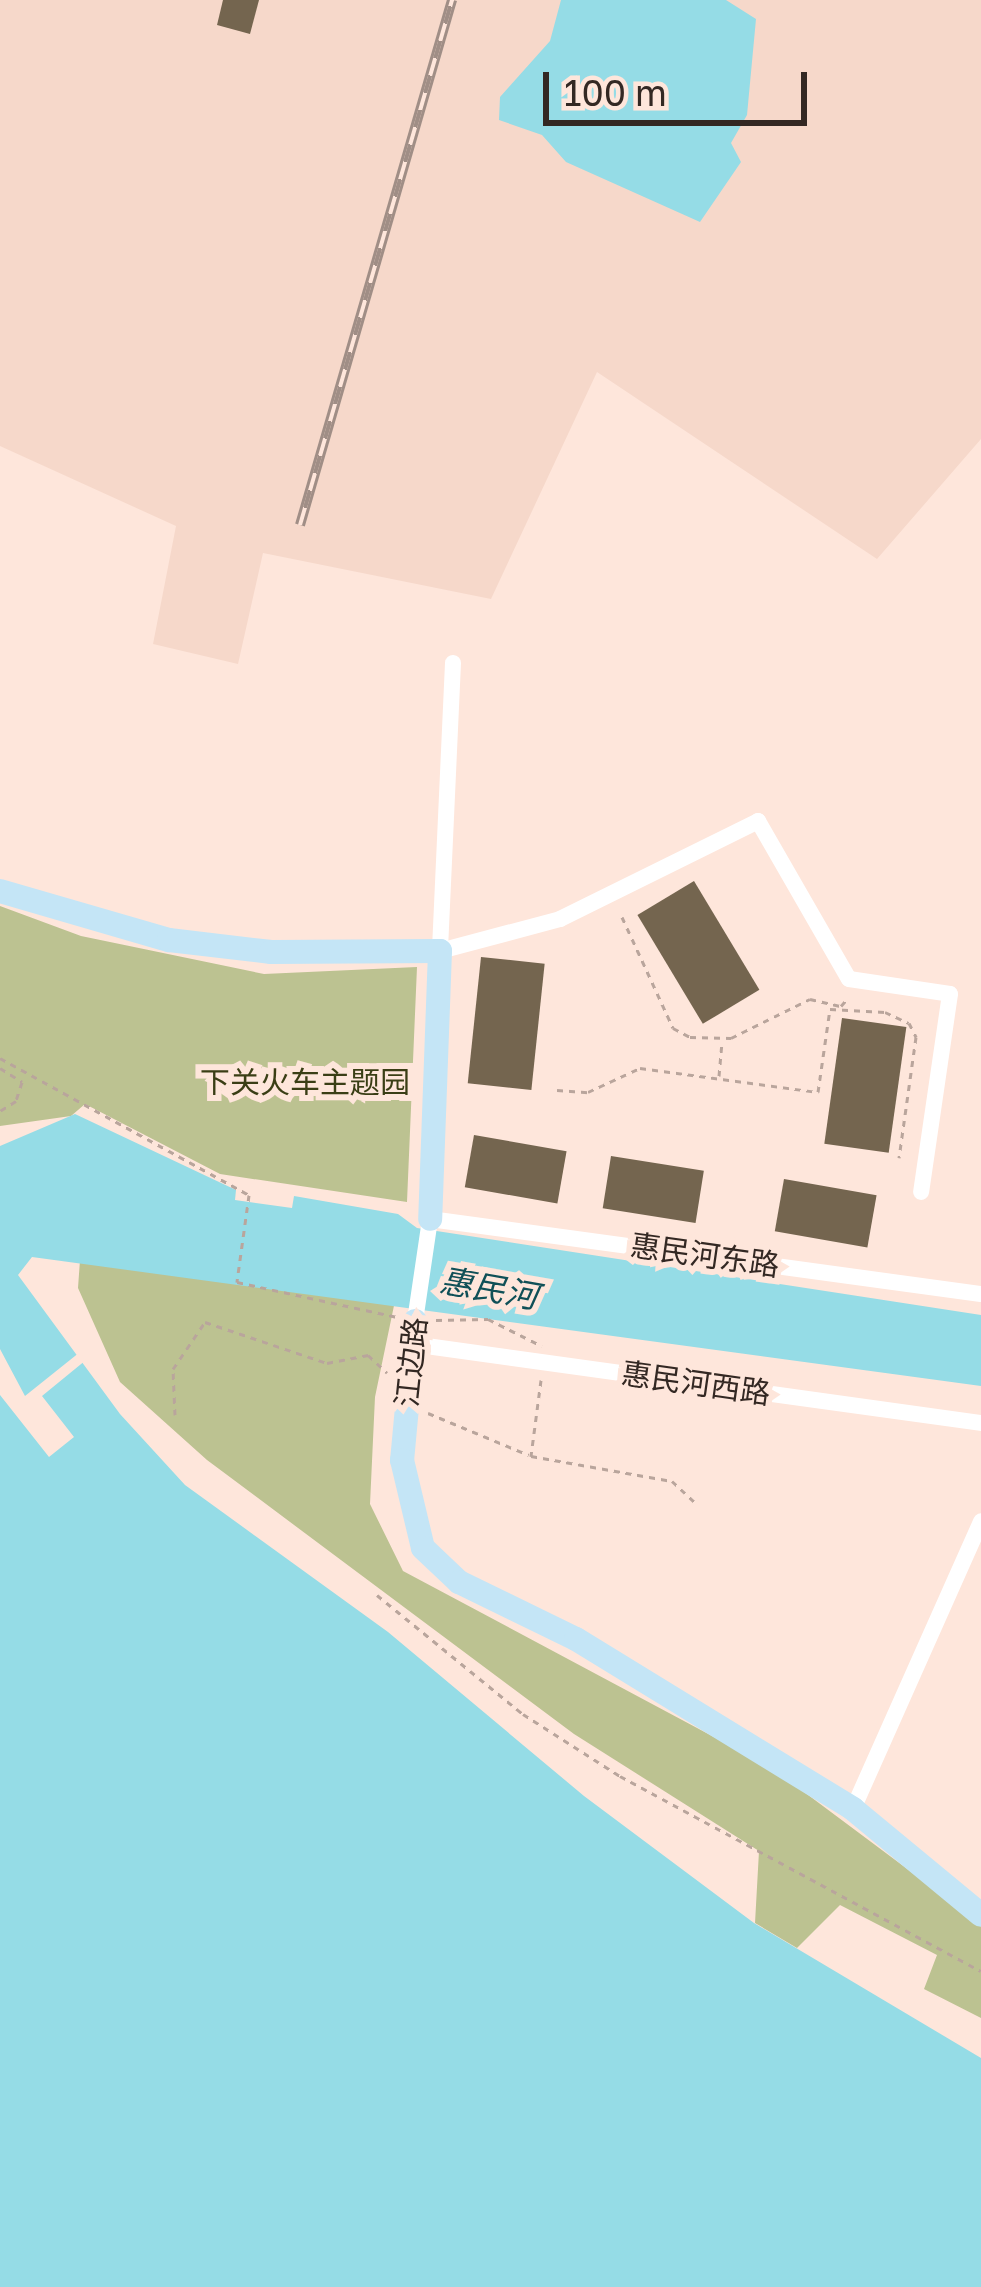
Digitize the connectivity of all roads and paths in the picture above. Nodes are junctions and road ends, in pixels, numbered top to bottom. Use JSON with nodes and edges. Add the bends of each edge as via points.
{"nodes":[{"id":1,"x":453,"y":663,"type":"dead end"},
{"id":2,"x":0,"y":891,"type":"edge"},
{"id":3,"x":622,"y":917,"type":"dead end"},
{"id":4,"x":440,"y":951,"type":"junction"},
{"id":5,"x":851,"y":979,"type":"junction"},
{"id":6,"x":841,"y":1006,"type":"junction"},
{"id":7,"x":722,"y":1040,"type":"junction"},
{"id":8,"x":0,"y":1058,"type":"edge"},
{"id":9,"x":0,"y":1068,"type":"edge"},
{"id":10,"x":719,"y":1078,"type":"junction"},
{"id":11,"x":557,"y":1090,"type":"dead end"},
{"id":12,"x":0,"y":1111,"type":"edge"},
{"id":13,"x":899,"y":1158,"type":"dead end"},
{"id":14,"x":921,"y":1192,"type":"dead end"},
{"id":15,"x":430,"y":1219,"type":"junction"},
{"id":16,"x":981,"y":1294,"type":"edge"},
{"id":17,"x":413,"y":1332,"type":"junction"},
{"id":18,"x":543,"y":1362,"type":"junction"},
{"id":19,"x":407,"y":1393,"type":"junction"},
{"id":20,"x":175,"y":1415,"type":"dead end"},
{"id":21,"x":981,"y":1423,"type":"edge"},
{"id":22,"x":531,"y":1456,"type":"junction"},
{"id":23,"x":698,"y":1504,"type":"dead end"},
{"id":24,"x":981,"y":1521,"type":"edge"},
{"id":25,"x":377,"y":1595,"type":"dead end"},
{"id":26,"x":853,"y":1809,"type":"junction"},
{"id":27,"x":981,"y":1915,"type":"edge"},
{"id":28,"x":981,"y":1971,"type":"edge"}],
"edges":[{"from":1,"to":4,"type":"street"},
{"from":2,"to":4,"type":"street","via":[[169,940],[271,952]]},
{"from":3,"to":7,"type":"path","via":[[674,1028]]},
{"from":4,"to":5,"type":"street","via":[[560,919],[758,821]]},
{"from":4,"to":15,"type":"street","name":"江边路"},
{"from":5,"to":6,"type":"path"},
{"from":5,"to":14,"type":"street","via":[[950,994]]},
{"from":6,"to":7,"type":"path","via":[[810,999]]},
{"from":6,"to":10,"type":"path","via":[[830,1009],[818,1092]]},
{"from":6,"to":13,"type":"path","via":[[896,1015],[914,1030]]},
{"from":7,"to":10,"type":"path"},
{"from":8,"to":17,"type":"path","via":[[249,1195],[237,1282]]},
{"from":9,"to":12,"type":"path","via":[[22,1082],[16,1101]]},
{"from":10,"to":11,"type":"path","via":[[640,1068],[588,1092]]},
{"from":15,"to":16,"type":"street","name":"惠民河东路"},
{"from":15,"to":17,"type":"street","name":"江边路"},
{"from":17,"to":18,"type":"street","name":"惠民河西路"},
{"from":17,"to":18,"type":"path","via":[[488,1318],[542,1341]]},
{"from":17,"to":19,"type":"street","name":"江边路"},
{"from":18,"to":21,"type":"street","name":"惠民河西路"},
{"from":18,"to":22,"type":"path"},
{"from":19,"to":20,"type":"path","via":[[368,1355],[327,1363],[205,1322],[173,1369]]},
{"from":19,"to":22,"type":"path","via":[[433,1418]]},
{"from":19,"to":26,"type":"street","name":"江边路","via":[[408,1509],[423,1548],[459,1582],[652,1683]]},
{"from":22,"to":23,"type":"path","via":[[654,1475]]},
{"from":24,"to":26,"type":"street"},
{"from":25,"to":28,"type":"path","via":[[523,1714],[620,1776]]},
{"from":26,"to":27,"type":"street","name":"江边路"}]}
